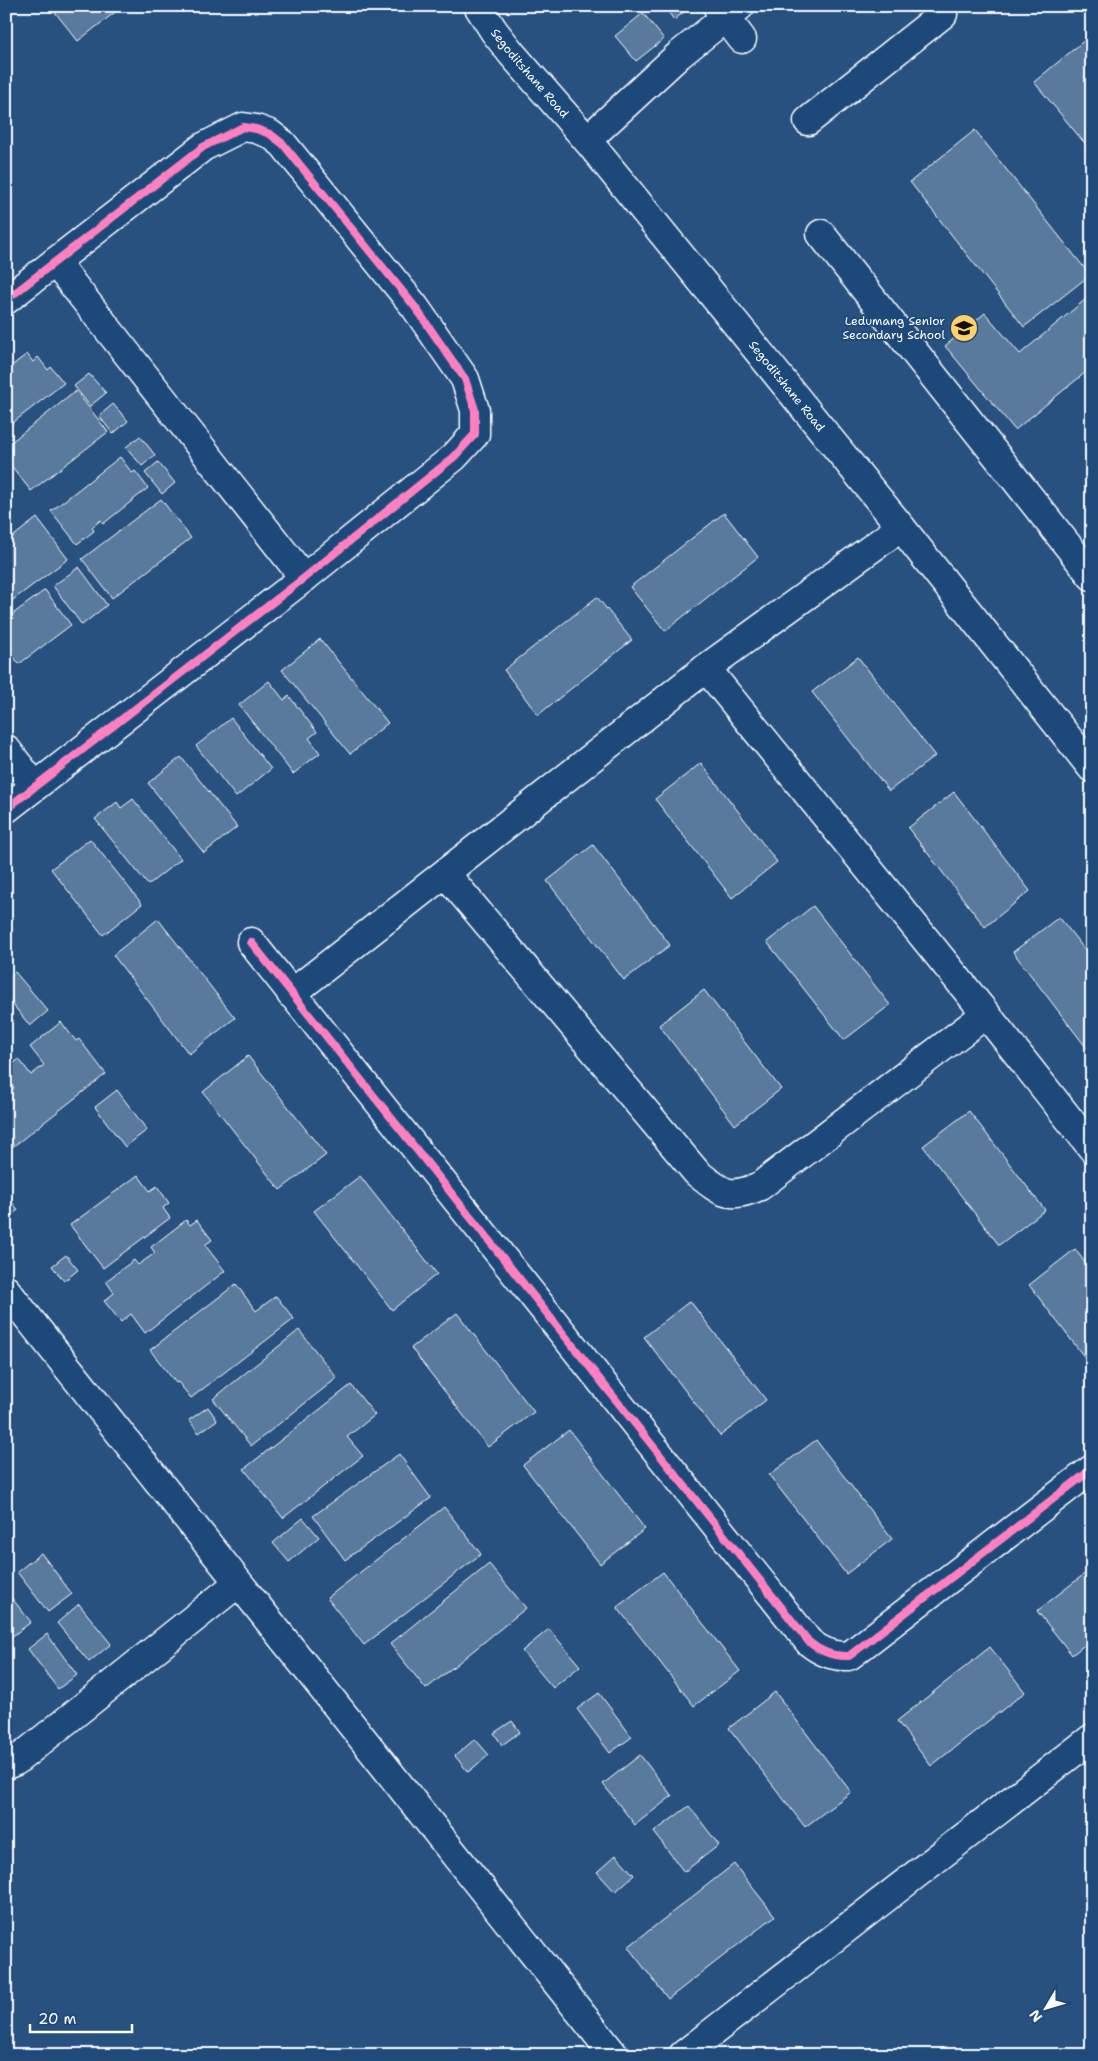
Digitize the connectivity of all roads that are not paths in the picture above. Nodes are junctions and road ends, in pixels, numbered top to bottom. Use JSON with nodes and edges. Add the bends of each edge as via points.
{"nodes":[{"id":1,"x":478,"y":6,"type":"edge"},
{"id":2,"x":728,"y":10,"type":"edge"},
{"id":3,"x":942,"y":14,"type":"dead end"},
{"id":4,"x":742,"y":39,"type":"dead end"},
{"id":5,"x":808,"y":121,"type":"dead end"},
{"id":6,"x":587,"y":140,"type":"junction"},
{"id":7,"x":821,"y":234,"type":"dead end"},
{"id":8,"x":55,"y":262,"type":"junction"},
{"id":9,"x":6,"y":300,"type":"edge"},
{"id":10,"x":900,"y":527,"type":"junction"},
{"id":11,"x":1092,"y":576,"type":"edge"},
{"id":12,"x":304,"y":578,"type":"junction"},
{"id":13,"x":706,"y":668,"type":"junction"},
{"id":14,"x":6,"y":749,"type":"edge"},
{"id":15,"x":1092,"y":768,"type":"edge"},
{"id":16,"x":35,"y":786,"type":"junction"},
{"id":17,"x":6,"y":809,"type":"edge"},
{"id":18,"x":446,"y":874,"type":"junction"},
{"id":19,"x":251,"y":942,"type":"dead end"},
{"id":20,"x":291,"y":994,"type":"junction"},
{"id":21,"x":986,"y":1014,"type":"junction"},
{"id":22,"x":1089,"y":1139,"type":"edge"},
{"id":23,"x":6,"y":1290,"type":"edge"},
{"id":24,"x":1092,"y":1469,"type":"edge"},
{"id":25,"x":238,"y":1583,"type":"junction"},
{"id":26,"x":1092,"y":1738,"type":"edge"},
{"id":27,"x":6,"y":1765,"type":"edge"},
{"id":28,"x":614,"y":2055,"type":"edge"},
{"id":29,"x":682,"y":2055,"type":"edge"}],
"edges":[{"from":1,"to":6,"type":"street","name":"Segoditshane Road","via":[[512,54]]},
{"from":2,"to":4,"type":"street"},
{"from":2,"to":6,"type":"street"},
{"from":3,"to":5,"type":"street"},
{"from":6,"to":10,"type":"street","name":"Segoditshane Road"},
{"from":7,"to":11,"type":"street"},
{"from":8,"to":9,"type":"street"},
{"from":8,"to":12,"type":"street"},
{"from":8,"to":12,"type":"street","via":[[203,147],[243,127],[256,128],[283,144],[415,307],[465,379],[476,410],[475,434],[454,457]]},
{"from":10,"to":13,"type":"street"},
{"from":10,"to":15,"type":"street","name":"Segoditshane Road"},
{"from":12,"to":16,"type":"street"},
{"from":13,"to":18,"type":"street"},
{"from":13,"to":21,"type":"street"},
{"from":14,"to":16,"type":"street"},
{"from":16,"to":17,"type":"street"},
{"from":18,"to":20,"type":"street"},
{"from":18,"to":21,"type":"street","via":[[696,1173],[730,1195],[760,1186]]},
{"from":19,"to":20,"type":"street"},
{"from":20,"to":24,"type":"street","via":[[818,1650],[838,1657],[849,1656]]},
{"from":21,"to":22,"type":"street"},
{"from":23,"to":25,"type":"street"},
{"from":25,"to":27,"type":"street","via":[[16,1762]]},
{"from":25,"to":28,"type":"street"},
{"from":26,"to":29,"type":"street"}]}
